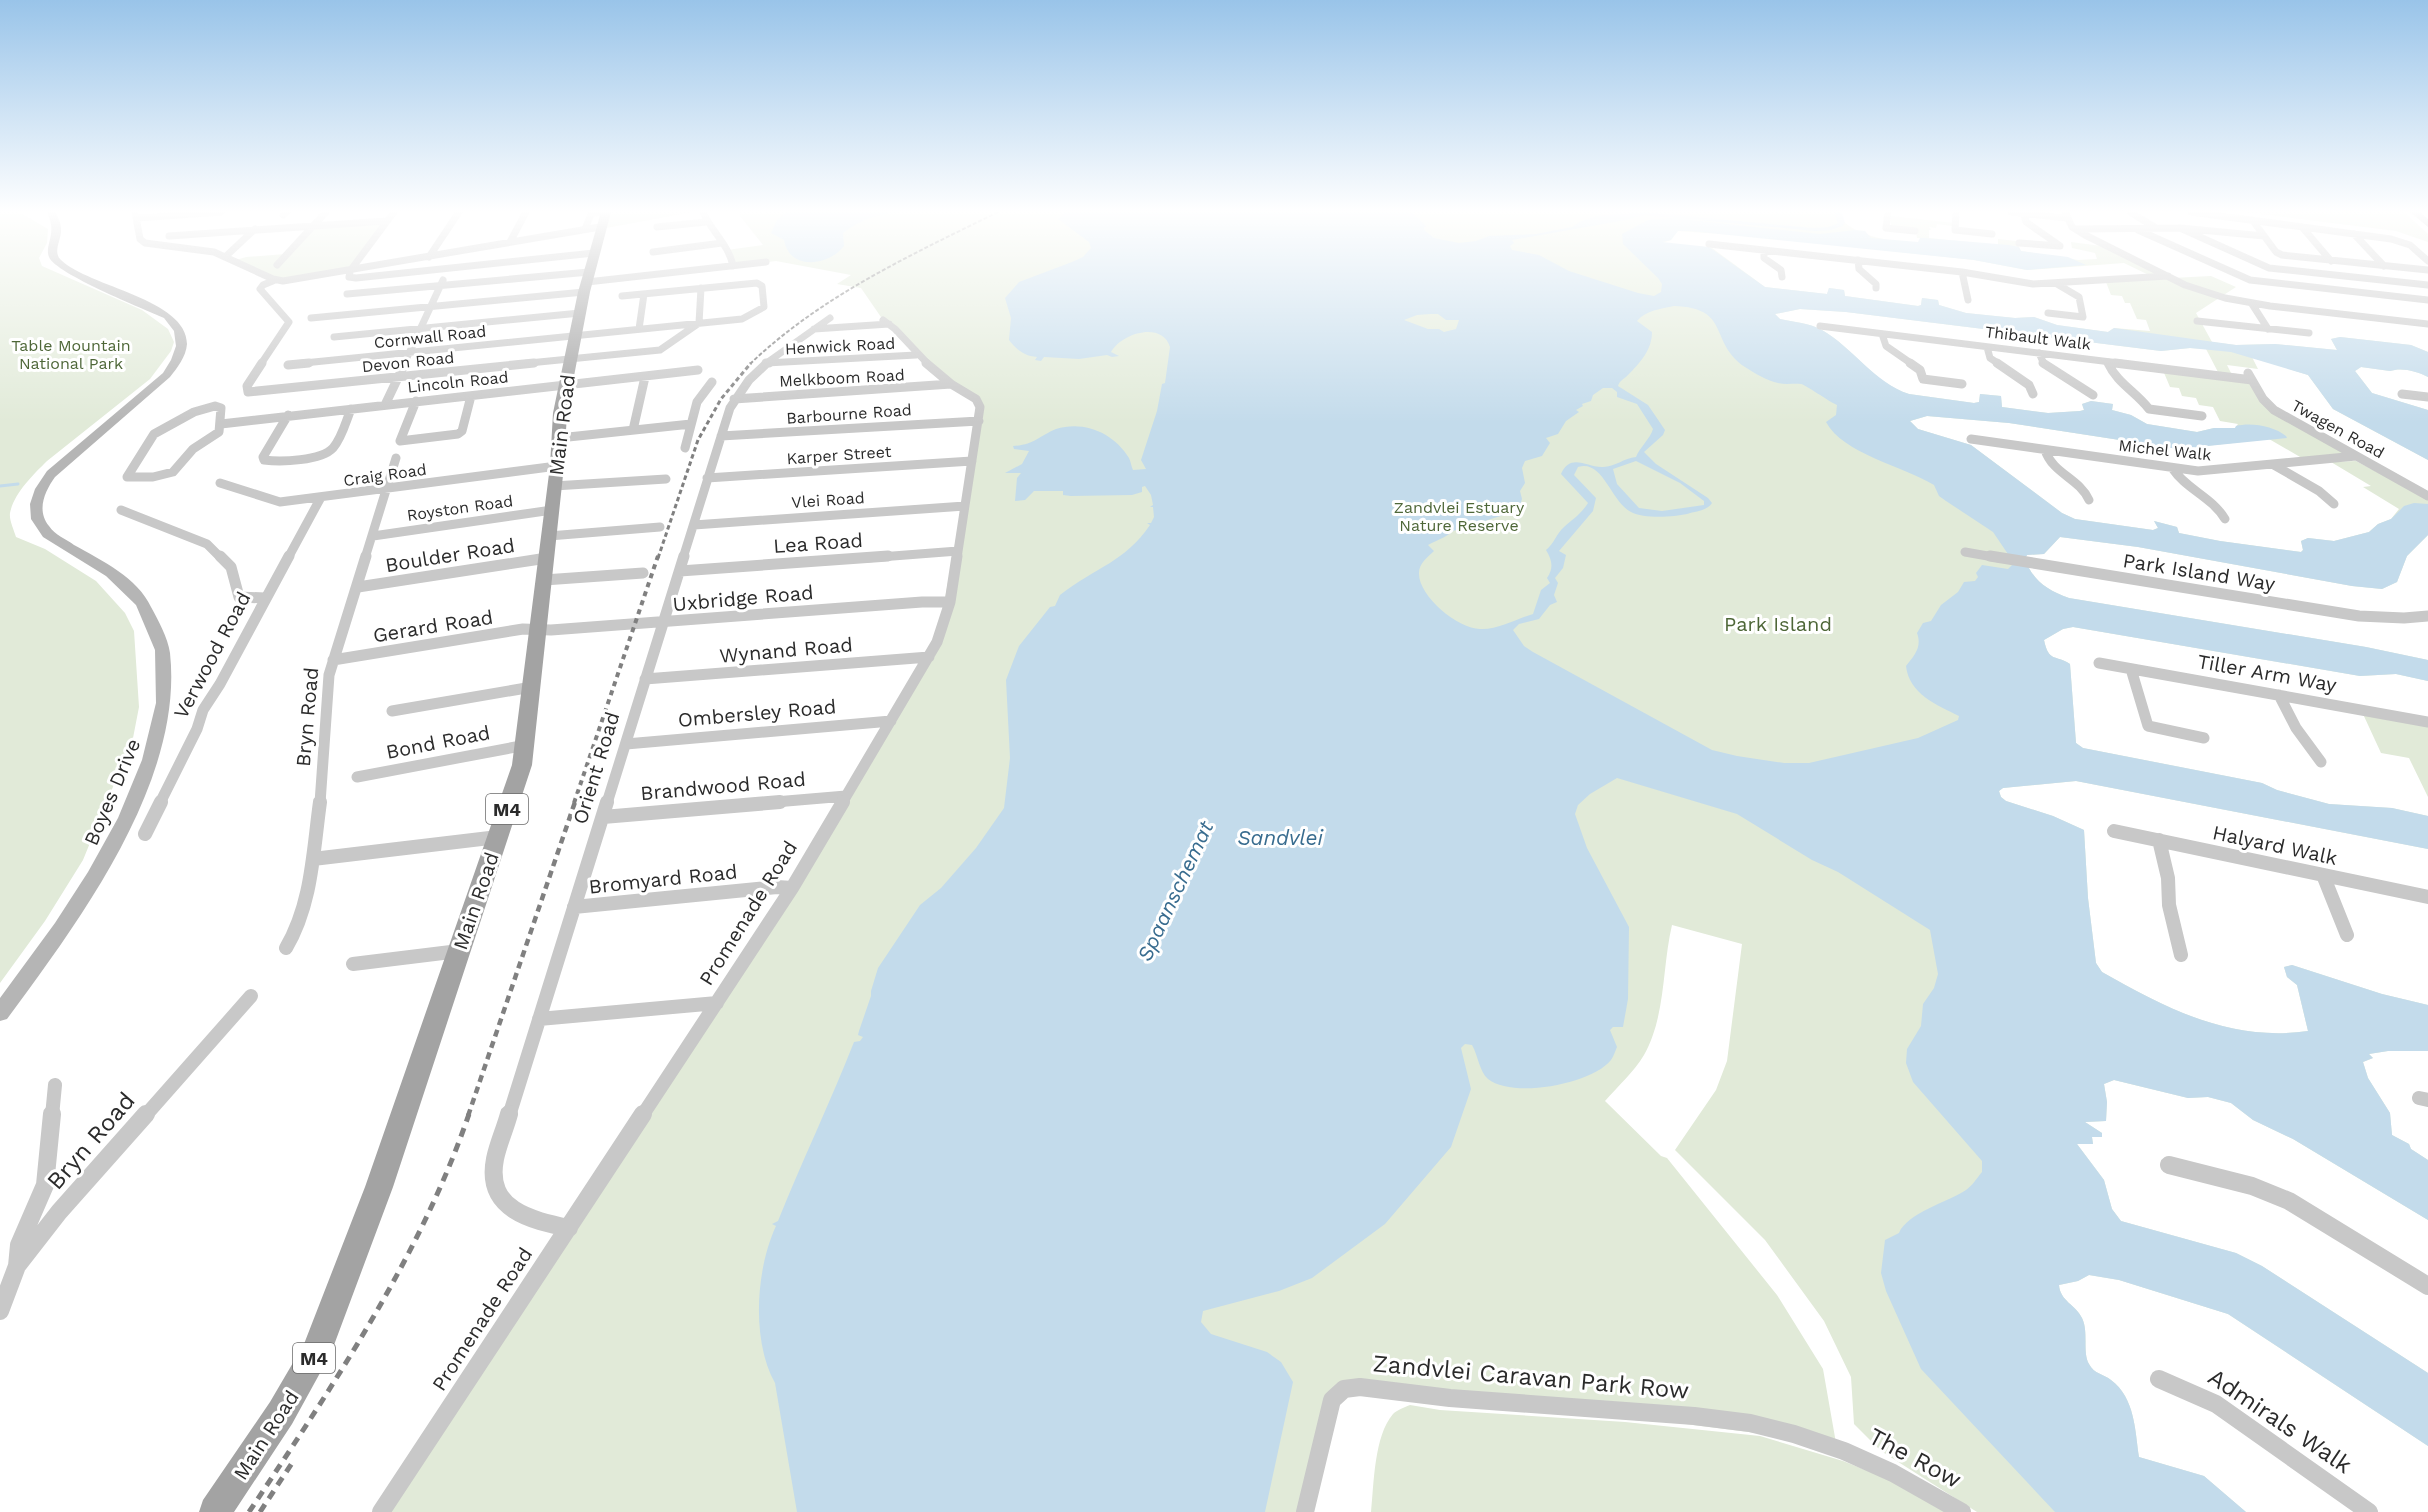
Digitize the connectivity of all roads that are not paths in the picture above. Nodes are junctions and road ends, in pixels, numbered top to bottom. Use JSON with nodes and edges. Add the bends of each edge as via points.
{"nodes":[{"id":1,"x":586,"y":282,"type":"edge"},
{"id":2,"x":95,"y":283,"type":"edge"},
{"id":3,"x":269,"y":283,"type":"edge"},
{"id":4,"x":559,"y":283,"type":"edge"},
{"id":5,"x":582,"y":283,"type":"edge"},
{"id":6,"x":1874,"y":283,"type":"edge"},
{"id":7,"x":1964,"y":283,"type":"edge"},
{"id":8,"x":2028,"y":283,"type":"edge"},
{"id":9,"x":2076,"y":283,"type":"edge"},
{"id":10,"x":2183,"y":283,"type":"edge"},
{"id":11,"x":2275,"y":283,"type":"edge"},
{"id":12,"x":2321,"y":283,"type":"edge"},
{"id":13,"x":2405,"y":283,"type":"edge"},
{"id":14,"x":2056,"y":284,"type":"junction"},
{"id":15,"x":440,"y":285,"type":"junction"},
{"id":16,"x":2428,"y":285,"type":"edge"},
{"id":17,"x":701,"y":288,"type":"junction"},
{"id":18,"x":1876,"y":288,"type":"dead end"},
{"id":19,"x":2326,"y":290,"type":"junction"},
{"id":20,"x":347,"y":294,"type":"dead end"},
{"id":21,"x":644,"y":294,"type":"junction"},
{"id":22,"x":622,"y":296,"type":"dead end"},
{"id":23,"x":1968,"y":300,"type":"dead end"},
{"id":24,"x":2428,"y":300,"type":"edge"},
{"id":25,"x":2252,"y":304,"type":"junction"},
{"id":26,"x":431,"y":306,"type":"junction"},
{"id":27,"x":580,"y":313,"type":"junction"},
{"id":28,"x":2048,"y":313,"type":"dead end"},
{"id":29,"x":311,"y":318,"type":"dead end"},
{"id":30,"x":830,"y":318,"type":"dead end"},
{"id":31,"x":2197,"y":321,"type":"dead end"},
{"id":32,"x":699,"y":324,"type":"junction"},
{"id":33,"x":2428,"y":324,"type":"edge"},
{"id":34,"x":1820,"y":326,"type":"dead end"},
{"id":35,"x":421,"y":328,"type":"junction"},
{"id":36,"x":639,"y":329,"type":"junction"},
{"id":37,"x":814,"y":329,"type":"junction"},
{"id":38,"x":2268,"y":329,"type":"junction"},
{"id":39,"x":2309,"y":333,"type":"dead end"},
{"id":40,"x":1882,"y":334,"type":"junction"},
{"id":41,"x":575,"y":336,"type":"junction"},
{"id":42,"x":334,"y":337,"type":"dead end"},
{"id":43,"x":1988,"y":347,"type":"junction"},
{"id":44,"x":410,"y":352,"type":"junction"},
{"id":45,"x":2039,"y":353,"type":"junction"},
{"id":46,"x":916,"y":355,"type":"junction"},
{"id":47,"x":570,"y":360,"type":"junction"},
{"id":48,"x":2108,"y":362,"type":"junction"},
{"id":49,"x":766,"y":363,"type":"junction"},
{"id":50,"x":288,"y":365,"type":"dead end"},
{"id":51,"x":699,"y":370,"type":"dead end"},
{"id":52,"x":2250,"y":376,"type":"joint"},
{"id":53,"x":645,"y":377,"type":"junction"},
{"id":54,"x":398,"y":378,"type":"junction"},
{"id":55,"x":712,"y":382,"type":"dead end"},
{"id":56,"x":951,"y":384,"type":"junction"},
{"id":57,"x":1962,"y":384,"type":"dead end"},
{"id":58,"x":564,"y":386,"type":"junction"},
{"id":59,"x":2033,"y":394,"type":"dead end"},
{"id":60,"x":2402,"y":394,"type":"dead end"},
{"id":61,"x":2426,"y":394,"type":"edge"},
{"id":62,"x":2093,"y":395,"type":"dead end"},
{"id":63,"x":471,"y":396,"type":"junction"},
{"id":64,"x":734,"y":399,"type":"junction"},
{"id":65,"x":416,"y":402,"type":"junction"},
{"id":66,"x":385,"y":405,"type":"junction"},
{"id":67,"x":351,"y":408,"type":"junction"},
{"id":68,"x":288,"y":415,"type":"junction"},
{"id":69,"x":2202,"y":416,"type":"dead end"},
{"id":70,"x":979,"y":420,"type":"junction"},
{"id":71,"x":221,"y":424,"type":"junction"},
{"id":72,"x":691,"y":424,"type":"junction"},
{"id":73,"x":633,"y":430,"type":"junction"},
{"id":74,"x":721,"y":436,"type":"junction"},
{"id":75,"x":559,"y":438,"type":"junction"},
{"id":76,"x":1971,"y":439,"type":"dead end"},
{"id":77,"x":685,"y":448,"type":"dead end"},
{"id":78,"x":2045,"y":450,"type":"junction"},
{"id":79,"x":2356,"y":456,"type":"junction"},
{"id":80,"x":396,"y":458,"type":"dead end"},
{"id":81,"x":972,"y":461,"type":"junction"},
{"id":82,"x":2274,"y":465,"type":"junction"},
{"id":83,"x":557,"y":466,"type":"junction"},
{"id":84,"x":2172,"y":468,"type":"junction"},
{"id":85,"x":707,"y":478,"type":"junction"},
{"id":86,"x":666,"y":479,"type":"dead end"},
{"id":87,"x":220,"y":483,"type":"dead end"},
{"id":88,"x":554,"y":486,"type":"junction"},
{"id":89,"x":387,"y":490,"type":"junction"},
{"id":90,"x":2428,"y":496,"type":"edge"},
{"id":91,"x":320,"y":498,"type":"junction"},
{"id":92,"x":2089,"y":500,"type":"dead end"},
{"id":93,"x":2334,"y":504,"type":"dead end"},
{"id":94,"x":965,"y":506,"type":"junction"},
{"id":95,"x":121,"y":510,"type":"dead end"},
{"id":96,"x":552,"y":510,"type":"junction"},
{"id":97,"x":2226,"y":519,"type":"dead end"},
{"id":98,"x":694,"y":525,"type":"junction"},
{"id":99,"x":660,"y":528,"type":"dead end"},
{"id":100,"x":373,"y":536,"type":"junction"},
{"id":101,"x":549,"y":536,"type":"junction"},
{"id":102,"x":958,"y":551,"type":"junction"},
{"id":103,"x":1965,"y":552,"type":"dead end"},
{"id":104,"x":547,"y":558,"type":"junction"},
{"id":105,"x":680,"y":571,"type":"junction"},
{"id":106,"x":643,"y":573,"type":"dead end"},
{"id":107,"x":544,"y":580,"type":"junction"},
{"id":108,"x":358,"y":587,"type":"junction"},
{"id":109,"x":265,"y":597,"type":"junction"},
{"id":110,"x":950,"y":602,"type":"junction"},
{"id":111,"x":2428,"y":616,"type":"edge"},
{"id":112,"x":664,"y":622,"type":"junction"},
{"id":113,"x":538,"y":629,"type":"junction"},
{"id":114,"x":929,"y":657,"type":"junction"},
{"id":115,"x":333,"y":660,"type":"junction"},
{"id":116,"x":2098,"y":663,"type":"dead end"},
{"id":117,"x":2131,"y":669,"type":"junction"},
{"id":118,"x":645,"y":679,"type":"junction"},
{"id":119,"x":532,"y":687,"type":"junction"},
{"id":120,"x":2279,"y":695,"type":"junction"},
{"id":121,"x":392,"y":711,"type":"dead end"},
{"id":122,"x":891,"y":721,"type":"junction"},
{"id":123,"x":2428,"y":722,"type":"edge"},
{"id":124,"x":2204,"y":738,"type":"dead end"},
{"id":125,"x":626,"y":744,"type":"junction"},
{"id":126,"x":526,"y":745,"type":"junction"},
{"id":127,"x":2321,"y":762,"type":"dead end"},
{"id":128,"x":357,"y":777,"type":"dead end"},
{"id":129,"x":846,"y":796,"type":"junction"},
{"id":130,"x":603,"y":817,"type":"junction"},
{"id":131,"x":2114,"y":831,"type":"dead end"},
{"id":132,"x":145,"y":834,"type":"dead end"},
{"id":133,"x":498,"y":837,"type":"junction"},
{"id":134,"x":2158,"y":840,"type":"junction"},
{"id":135,"x":313,"y":859,"type":"junction"},
{"id":136,"x":2323,"y":875,"type":"junction"},
{"id":137,"x":792,"y":888,"type":"junction"},
{"id":138,"x":2428,"y":897,"type":"edge"},
{"id":139,"x":574,"y":907,"type":"junction"},
{"id":140,"x":2347,"y":935,"type":"dead end"},
{"id":141,"x":286,"y":948,"type":"dead end"},
{"id":142,"x":459,"y":951,"type":"junction"},
{"id":143,"x":2181,"y":955,"type":"dead end"},
{"id":144,"x":353,"y":964,"type":"dead end"},
{"id":145,"x":251,"y":996,"type":"dead end"},
{"id":146,"x":717,"y":1003,"type":"junction"},
{"id":147,"x":0,"y":1013,"type":"edge"},
{"id":148,"x":539,"y":1019,"type":"junction"},
{"id":149,"x":56,"y":1085,"type":"dead end"},
{"id":150,"x":2169,"y":1165,"type":"dead end"},
{"id":151,"x":569,"y":1228,"type":"junction"},
{"id":152,"x":17,"y":1266,"type":"junction"},
{"id":153,"x":2428,"y":1286,"type":"edge"},
{"id":154,"x":0,"y":1311,"type":"edge"},
{"id":155,"x":2159,"y":1380,"type":"dead end"},
{"id":156,"x":1843,"y":1449,"type":"joint"},
{"id":157,"x":215,"y":1512,"type":"edge"},
{"id":158,"x":381,"y":1512,"type":"edge"},
{"id":159,"x":1305,"y":1512,"type":"edge"},
{"id":160,"x":1962,"y":1512,"type":"edge"},
{"id":161,"x":2369,"y":1512,"type":"edge"}],
"edges":[{"from":1,"to":27,"type":"main road","name":"Main Road","number":"M4"},
{"from":2,"to":147,"type":"main road","name":"Boyes Drive","via":[[168,316],[182,339],[180,355],[165,376],[51,474],[38,494],[34,510],[48,534],[105,569],[132,591],[151,617],[163,665],[159,723],[146,770],[109,852],[64,925]]},
{"from":3,"to":54,"type":"street","name":"Devon Road","via":[[260,289],[289,322],[247,386],[248,392]]},
{"from":4,"to":15,"type":"street"},
{"from":5,"to":26,"type":"street"},
{"from":6,"to":18,"type":"street"},
{"from":7,"to":23,"type":"street"},
{"from":8,"to":14,"type":"street"},
{"from":9,"to":14,"type":"street"},
{"from":10,"to":25,"type":"street"},
{"from":11,"to":19,"type":"street"},
{"from":12,"to":19,"type":"street"},
{"from":13,"to":16,"type":"street"},
{"from":14,"to":28,"type":"street","via":[[2079,297],[2083,317]]},
{"from":15,"to":20,"type":"street"},
{"from":15,"to":26,"type":"street"},
{"from":17,"to":21,"type":"street"},
{"from":17,"to":32,"type":"street"},
{"from":17,"to":32,"type":"street","name":"Cornwall Road","via":[[756,283],[762,286],[764,307],[742,319]]},
{"from":19,"to":24,"type":"street"},
{"from":21,"to":22,"type":"street"},
{"from":21,"to":36,"type":"street"},
{"from":25,"to":33,"type":"street"},
{"from":25,"to":38,"type":"street"},
{"from":26,"to":29,"type":"street"},
{"from":26,"to":35,"type":"street"},
{"from":27,"to":35,"type":"street"},
{"from":27,"to":41,"type":"main road","name":"Main Road","number":"M4"},
{"from":30,"to":37,"type":"street","name":"Orient Road"},
{"from":31,"to":38,"type":"street"},
{"from":32,"to":36,"type":"street","name":"Cornwall Road"},
{"from":32,"to":47,"type":"street","name":"Devon Road","via":[[661,349]]},
{"from":34,"to":40,"type":"street","name":"Thibault Walk"},
{"from":35,"to":42,"type":"street"},
{"from":35,"to":44,"type":"street"},
{"from":36,"to":41,"type":"street","name":"Cornwall Road"},
{"from":37,"to":46,"type":"street","via":[[886,322]]},
{"from":37,"to":49,"type":"street","name":"Orient Road"},
{"from":38,"to":39,"type":"street"},
{"from":40,"to":43,"type":"street","name":"Thibault Walk"},
{"from":40,"to":57,"type":"street","via":[[1885,345],[1921,371],[1923,379]]},
{"from":41,"to":44,"type":"street","name":"Cornwall Road"},
{"from":41,"to":47,"type":"main road","name":"Main Road","number":"M4"},
{"from":43,"to":45,"type":"street","name":"Thibault Walk"},
{"from":43,"to":59,"type":"street","via":[[1990,358],[2029,385]]},
{"from":44,"to":50,"type":"street","name":"Cornwall Road"},
{"from":44,"to":54,"type":"street"},
{"from":45,"to":48,"type":"street","name":"Thibault Walk"},
{"from":45,"to":62,"type":"street","via":[[2045,365]]},
{"from":46,"to":49,"type":"street","name":"Henwick Road"},
{"from":46,"to":56,"type":"street"},
{"from":47,"to":54,"type":"street","name":"Devon Road"},
{"from":47,"to":58,"type":"main road","name":"Main Road","number":"M4"},
{"from":48,"to":52,"type":"street","name":"Thibault Walk"},
{"from":48,"to":69,"type":"street","via":[[2115,380],[2142,397],[2149,408]]},
{"from":49,"to":64,"type":"street","name":"Orient Road"},
{"from":51,"to":53,"type":"street","name":"Lincoln Road"},
{"from":52,"to":79,"type":"street","name":"Twagen Road","via":[[2274,410]]},
{"from":53,"to":58,"type":"street","name":"Lincoln Road"},
{"from":53,"to":73,"type":"street"},
{"from":54,"to":66,"type":"street"},
{"from":55,"to":72,"type":"street","via":[[697,402]]},
{"from":56,"to":64,"type":"street","name":"Melkboom Road"},
{"from":56,"to":70,"type":"street","via":[[979,403]]},
{"from":58,"to":63,"type":"street","name":"Lincoln Road"},
{"from":58,"to":75,"type":"main road","name":"Main Road","number":"M4"},
{"from":60,"to":61,"type":"street"},
{"from":63,"to":65,"type":"street","name":"Lincoln Road"},
{"from":63,"to":65,"type":"street","via":[[459,434],[400,441]]},
{"from":64,"to":74,"type":"street","name":"Orient Road"},
{"from":65,"to":66,"type":"street","name":"Lincoln Road"},
{"from":66,"to":67,"type":"street","name":"Lincoln Road"},
{"from":67,"to":68,"type":"street","name":"Lincoln Road"},
{"from":67,"to":68,"type":"street","via":[[328,452],[310,458],[264,460]]},
{"from":68,"to":71,"type":"street","name":"Lincoln Road"},
{"from":70,"to":74,"type":"street","name":"Barbourne Road"},
{"from":70,"to":81,"type":"street","name":"Promenade Road"},
{"from":71,"to":71,"type":"street","via":[[218,406],[189,414],[152,436],[127,477],[173,472],[195,447],[216,436]]},
{"from":72,"to":73,"type":"street"},
{"from":72,"to":77,"type":"street"},
{"from":73,"to":75,"type":"street"},
{"from":74,"to":85,"type":"street","name":"Orient Road"},
{"from":75,"to":83,"type":"main road","name":"Main Road","number":"M4"},
{"from":76,"to":78,"type":"street","name":"Michel Walk"},
{"from":78,"to":84,"type":"street","name":"Michel Walk"},
{"from":78,"to":92,"type":"street","via":[[2048,461],[2083,488]]},
{"from":79,"to":82,"type":"street","name":"Michel Walk"},
{"from":79,"to":90,"type":"street","name":"Twagen Road"},
{"from":80,"to":89,"type":"street","name":"Bryn Road"},
{"from":81,"to":85,"type":"street","name":"Karper Street"},
{"from":81,"to":94,"type":"street","name":"Promenade Road"},
{"from":82,"to":84,"type":"street","name":"Michel Walk","via":[[2206,471]]},
{"from":82,"to":93,"type":"street"},
{"from":83,"to":88,"type":"main road","name":"Main Road","number":"M4"},
{"from":83,"to":89,"type":"street","name":"Craig Road"},
{"from":84,"to":97,"type":"street","via":[[2180,482],[2220,509]]},
{"from":85,"to":98,"type":"street","name":"Orient Road"},
{"from":86,"to":88,"type":"street"},
{"from":87,"to":91,"type":"street","name":"Craig Road","via":[[280,502]]},
{"from":88,"to":96,"type":"main road","name":"Main Road","number":"M4"},
{"from":89,"to":91,"type":"street","name":"Craig Road"},
{"from":89,"to":100,"type":"street","name":"Bryn Road"},
{"from":91,"to":109,"type":"street","name":"Verwood Road"},
{"from":94,"to":98,"type":"street","name":"Vlei Road"},
{"from":94,"to":102,"type":"street","name":"Promenade Road"},
{"from":95,"to":109,"type":"street","via":[[205,542],[231,567],[238,597]]},
{"from":96,"to":100,"type":"street","name":"Royston Road"},
{"from":96,"to":101,"type":"main road","name":"Main Road","number":"M4"},
{"from":98,"to":105,"type":"street","name":"Orient Road"},
{"from":99,"to":101,"type":"street"},
{"from":100,"to":108,"type":"street","name":"Bryn Road"},
{"from":101,"to":104,"type":"main road","name":"Main Road","number":"M4"},
{"from":102,"to":105,"type":"street","name":"Lea Road"},
{"from":102,"to":110,"type":"street","name":"Promenade Road"},
{"from":103,"to":111,"type":"street","name":"Park Island Way","via":[[2359,616]]},
{"from":104,"to":107,"type":"main road","name":"Main Road","number":"M4"},
{"from":104,"to":108,"type":"street","name":"Boulder Road"},
{"from":105,"to":112,"type":"street","name":"Orient Road"},
{"from":106,"to":107,"type":"street"},
{"from":107,"to":113,"type":"main road","name":"Main Road","number":"M4"},
{"from":108,"to":115,"type":"street","name":"Bryn Road"},
{"from":109,"to":132,"type":"street","name":"Verwood Road","via":[[220,684],[202,709],[197,729]]},
{"from":110,"to":112,"type":"street","name":"Uxbridge Road"},
{"from":110,"to":114,"type":"street","name":"Promenade Road","via":[[942,632]]},
{"from":112,"to":113,"type":"street","name":"Uxbridge Road"},
{"from":112,"to":118,"type":"street","name":"Orient Road"},
{"from":113,"to":115,"type":"street","name":"Gerard Road"},
{"from":113,"to":119,"type":"main road","name":"Main Road","number":"M4"},
{"from":114,"to":118,"type":"street","name":"Wynand Road"},
{"from":114,"to":122,"type":"street","name":"Promenade Road"},
{"from":115,"to":135,"type":"street","name":"Bryn Road","via":[[328,675]]},
{"from":116,"to":117,"type":"street","name":"Tiller Arm Way"},
{"from":117,"to":120,"type":"street","name":"Tiller Arm Way"},
{"from":117,"to":124,"type":"street","via":[[2151,728]]},
{"from":118,"to":125,"type":"street","name":"Orient Road"},
{"from":119,"to":121,"type":"street"},
{"from":119,"to":126,"type":"main road","name":"Main Road","number":"M4"},
{"from":120,"to":123,"type":"street","name":"Tiller Arm Way"},
{"from":120,"to":127,"type":"street","via":[[2296,728]]},
{"from":122,"to":125,"type":"street","name":"Ombersley Road"},
{"from":122,"to":129,"type":"street","name":"Promenade Road"},
{"from":125,"to":130,"type":"street","name":"Orient Road"},
{"from":126,"to":128,"type":"street","name":"Bond Road"},
{"from":126,"to":133,"type":"main road","name":"Main Road","number":"M4"},
{"from":129,"to":130,"type":"street","name":"Brandwood Road"},
{"from":129,"to":137,"type":"street","name":"Promenade Road"},
{"from":130,"to":139,"type":"street","name":"Orient Road"},
{"from":131,"to":134,"type":"street","name":"Halyard Walk"},
{"from":133,"to":135,"type":"street"},
{"from":133,"to":142,"type":"main road","name":"Main Road","number":"M4"},
{"from":134,"to":136,"type":"street","name":"Halyard Walk"},
{"from":134,"to":143,"type":"street"},
{"from":135,"to":141,"type":"street","name":"Bryn Road","via":[[306,907]]},
{"from":136,"to":138,"type":"street","name":"Halyard Walk"},
{"from":136,"to":140,"type":"street"},
{"from":137,"to":139,"type":"street","name":"Bromyard Road"},
{"from":137,"to":146,"type":"street","name":"Promenade Road"},
{"from":139,"to":148,"type":"street","name":"Orient Road"},
{"from":142,"to":144,"type":"street"},
{"from":142,"to":157,"type":"main road","name":"Main Road","number":"M4","via":[[379,1186],[316,1353]]},
{"from":145,"to":152,"type":"street","name":"Bryn Road","via":[[59,1212]]},
{"from":146,"to":148,"type":"street"},
{"from":146,"to":151,"type":"street","name":"Promenade Road"},
{"from":148,"to":151,"type":"street","name":"Orient Road","via":[[495,1160],[494,1177],[506,1206],[520,1215]]},
{"from":149,"to":152,"type":"street","via":[[45,1185],[20,1240],[15,1255]]},
{"from":150,"to":153,"type":"street","via":[[2252,1186],[2289,1201]]},
{"from":151,"to":158,"type":"street","name":"Promenade Road"},
{"from":152,"to":154,"type":"street"},
{"from":155,"to":161,"type":"street","name":"Admirals Walk","via":[[2216,1404]]},
{"from":156,"to":159,"type":"street","name":"Zandvlei Caravan Park Row","via":[[1768,1427],[1719,1419],[1351,1387],[1336,1393],[1332,1400]]},
{"from":156,"to":160,"type":"street","name":"The Row"}]}
